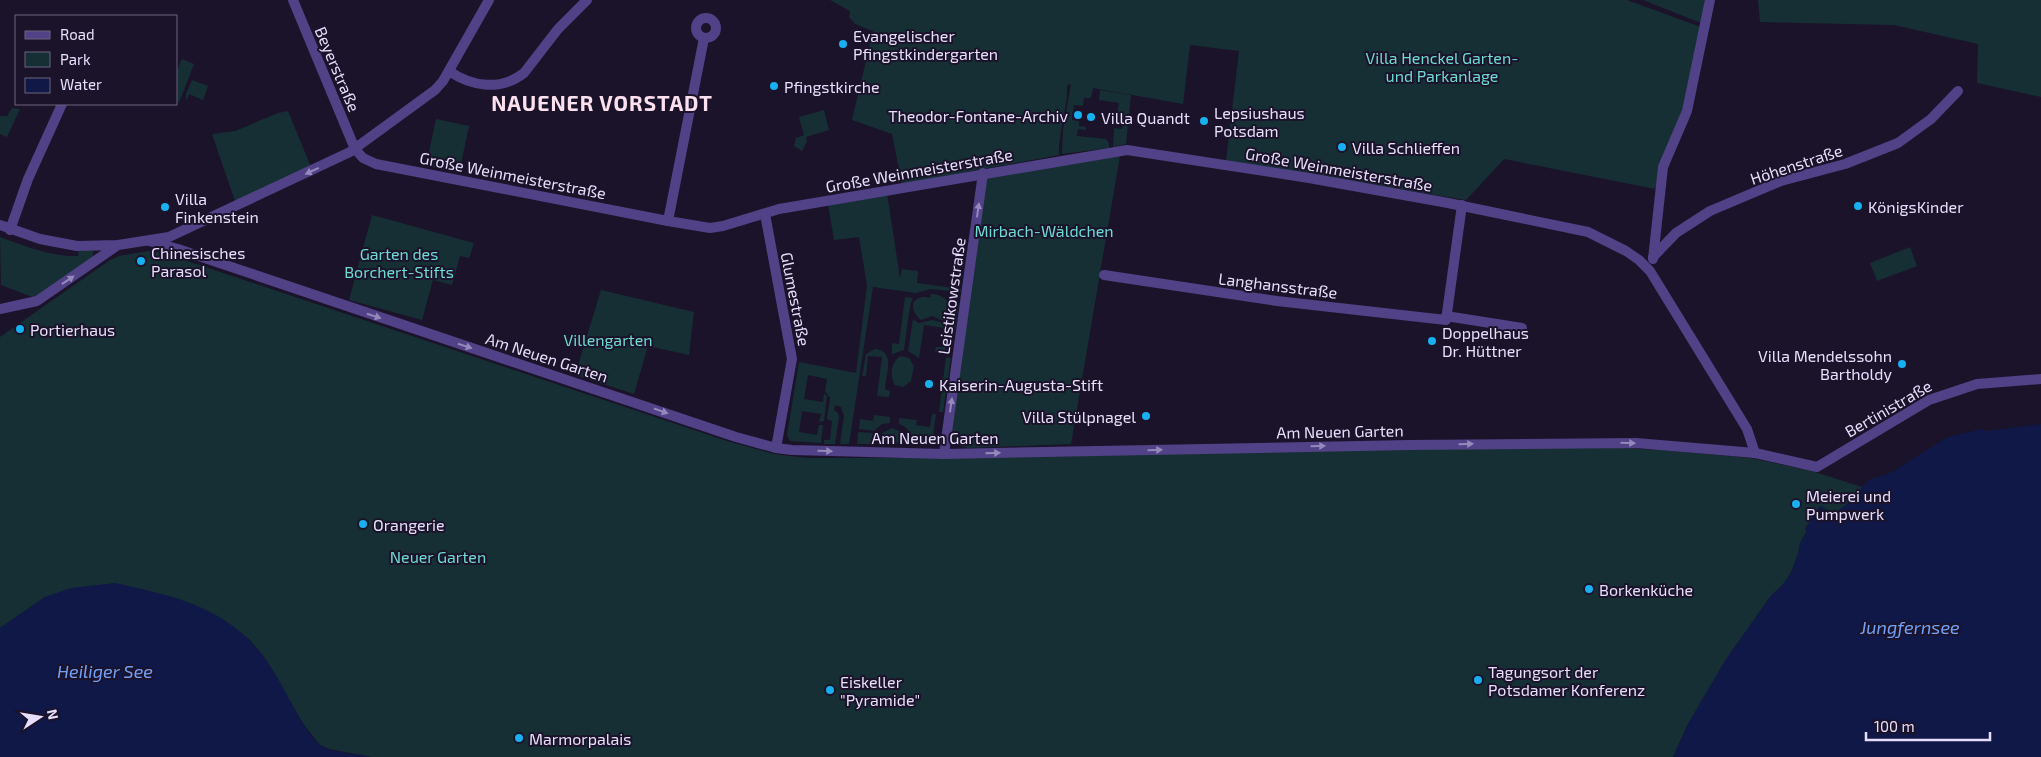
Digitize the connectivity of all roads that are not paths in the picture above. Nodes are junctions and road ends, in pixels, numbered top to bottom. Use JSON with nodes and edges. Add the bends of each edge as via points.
{"nodes":[{"id":1,"x":293,"y":0,"type":"edge"},
{"id":2,"x":489,"y":0,"type":"edge"},
{"id":3,"x":587,"y":0,"type":"edge"},
{"id":4,"x":1710,"y":0,"type":"edge"},
{"id":5,"x":704,"y":38,"type":"dead end"},
{"id":6,"x":449,"y":70,"type":"junction"},
{"id":7,"x":1958,"y":91,"type":"dead end"},
{"id":8,"x":62,"y":105,"type":"edge"},
{"id":9,"x":355,"y":149,"type":"junction"},
{"id":10,"x":983,"y":173,"type":"junction"},
{"id":11,"x":1462,"y":205,"type":"junction"},
{"id":12,"x":765,"y":214,"type":"junction"},
{"id":13,"x":1658,"y":221,"type":"junction"},
{"id":14,"x":668,"y":222,"type":"junction"},
{"id":15,"x":0,"y":225,"type":"edge"},
{"id":16,"x":10,"y":230,"type":"junction"},
{"id":17,"x":1676,"y":233,"type":"junction"},
{"id":18,"x":149,"y":241,"type":"junction"},
{"id":19,"x":118,"y":245,"type":"junction"},
{"id":20,"x":1653,"y":257,"type":"junction"},
{"id":21,"x":1650,"y":271,"type":"junction"},
{"id":22,"x":1104,"y":275,"type":"dead end"},
{"id":23,"x":0,"y":309,"type":"edge"},
{"id":24,"x":1446,"y":316,"type":"junction"},
{"id":25,"x":1522,"y":328,"type":"dead end"},
{"id":26,"x":2041,"y":379,"type":"edge"},
{"id":27,"x":776,"y":448,"type":"junction"},
{"id":28,"x":1754,"y":453,"type":"junction"},
{"id":29,"x":944,"y":454,"type":"junction"}],
"edges":[{"from":1,"to":9,"type":"street","name":"Beyerstraße"},
{"from":2,"to":6,"type":"street"},
{"from":3,"to":6,"type":"street","via":[[515,80],[507,84],[484,84],[459,77]]},
{"from":4,"to":13,"type":"street","via":[[1686,111],[1663,167]]},
{"from":5,"to":14,"type":"street"},
{"from":6,"to":9,"type":"street","via":[[436,90]]},
{"from":7,"to":17,"type":"street","name":"Höhenstraße","via":[[1931,119],[1898,143],[1845,164],[1781,181],[1710,211]]},
{"from":8,"to":16,"type":"street","via":[[28,179]]},
{"from":9,"to":14,"type":"street","name":"Große Weinmeisterstraße","via":[[363,158],[376,164]]},
{"from":9,"to":18,"type":"street","one_way":true,"via":[[169,237]]},
{"from":10,"to":11,"type":"street","name":"Große Weinmeisterstraße","via":[[1127,150]]},
{"from":10,"to":12,"type":"street","name":"Große Weinmeisterstraße"},
{"from":29,"to":10,"type":"street","name":"Leistikowstraße","one_way":true},
{"from":11,"to":21,"type":"street","name":"Große Weinmeisterstraße","via":[[1588,232],[1626,251]]},
{"from":11,"to":24,"type":"street"},
{"from":12,"to":14,"type":"street","name":"Große Weinmeisterstraße","via":[[710,228]]},
{"from":12,"to":27,"type":"street","name":"Glumestraße","via":[[792,360]]},
{"from":13,"to":17,"type":"street"},
{"from":13,"to":20,"type":"street"},
{"from":15,"to":16,"type":"street"},
{"from":16,"to":19,"type":"street","via":[[64,245]]},
{"from":17,"to":20,"type":"street","name":"Höhenstraße"},
{"from":18,"to":19,"type":"street"},
{"from":18,"to":27,"type":"street","name":"Am Neuen Garten","one_way":true},
{"from":23,"to":19,"type":"street","one_way":true,"via":[[37,301]]},
{"from":20,"to":21,"type":"street"},
{"from":21,"to":28,"type":"street","name":"Große Weinmeisterstraße","via":[[1747,429]]},
{"from":22,"to":24,"type":"street","name":"Langhansstraße","via":[[1277,301],[1446,320]]},
{"from":24,"to":25,"type":"street","name":"Langhansstraße"},
{"from":26,"to":28,"type":"street","name":"Bertinistraße","via":[[1978,384],[1937,396],[1817,467]]},
{"from":27,"to":29,"type":"street","name":"Am Neuen Garten","one_way":true},
{"from":29,"to":28,"type":"street","name":"Am Neuen Garten","one_way":true,"via":[[1558,443],[1636,443]]}]}
